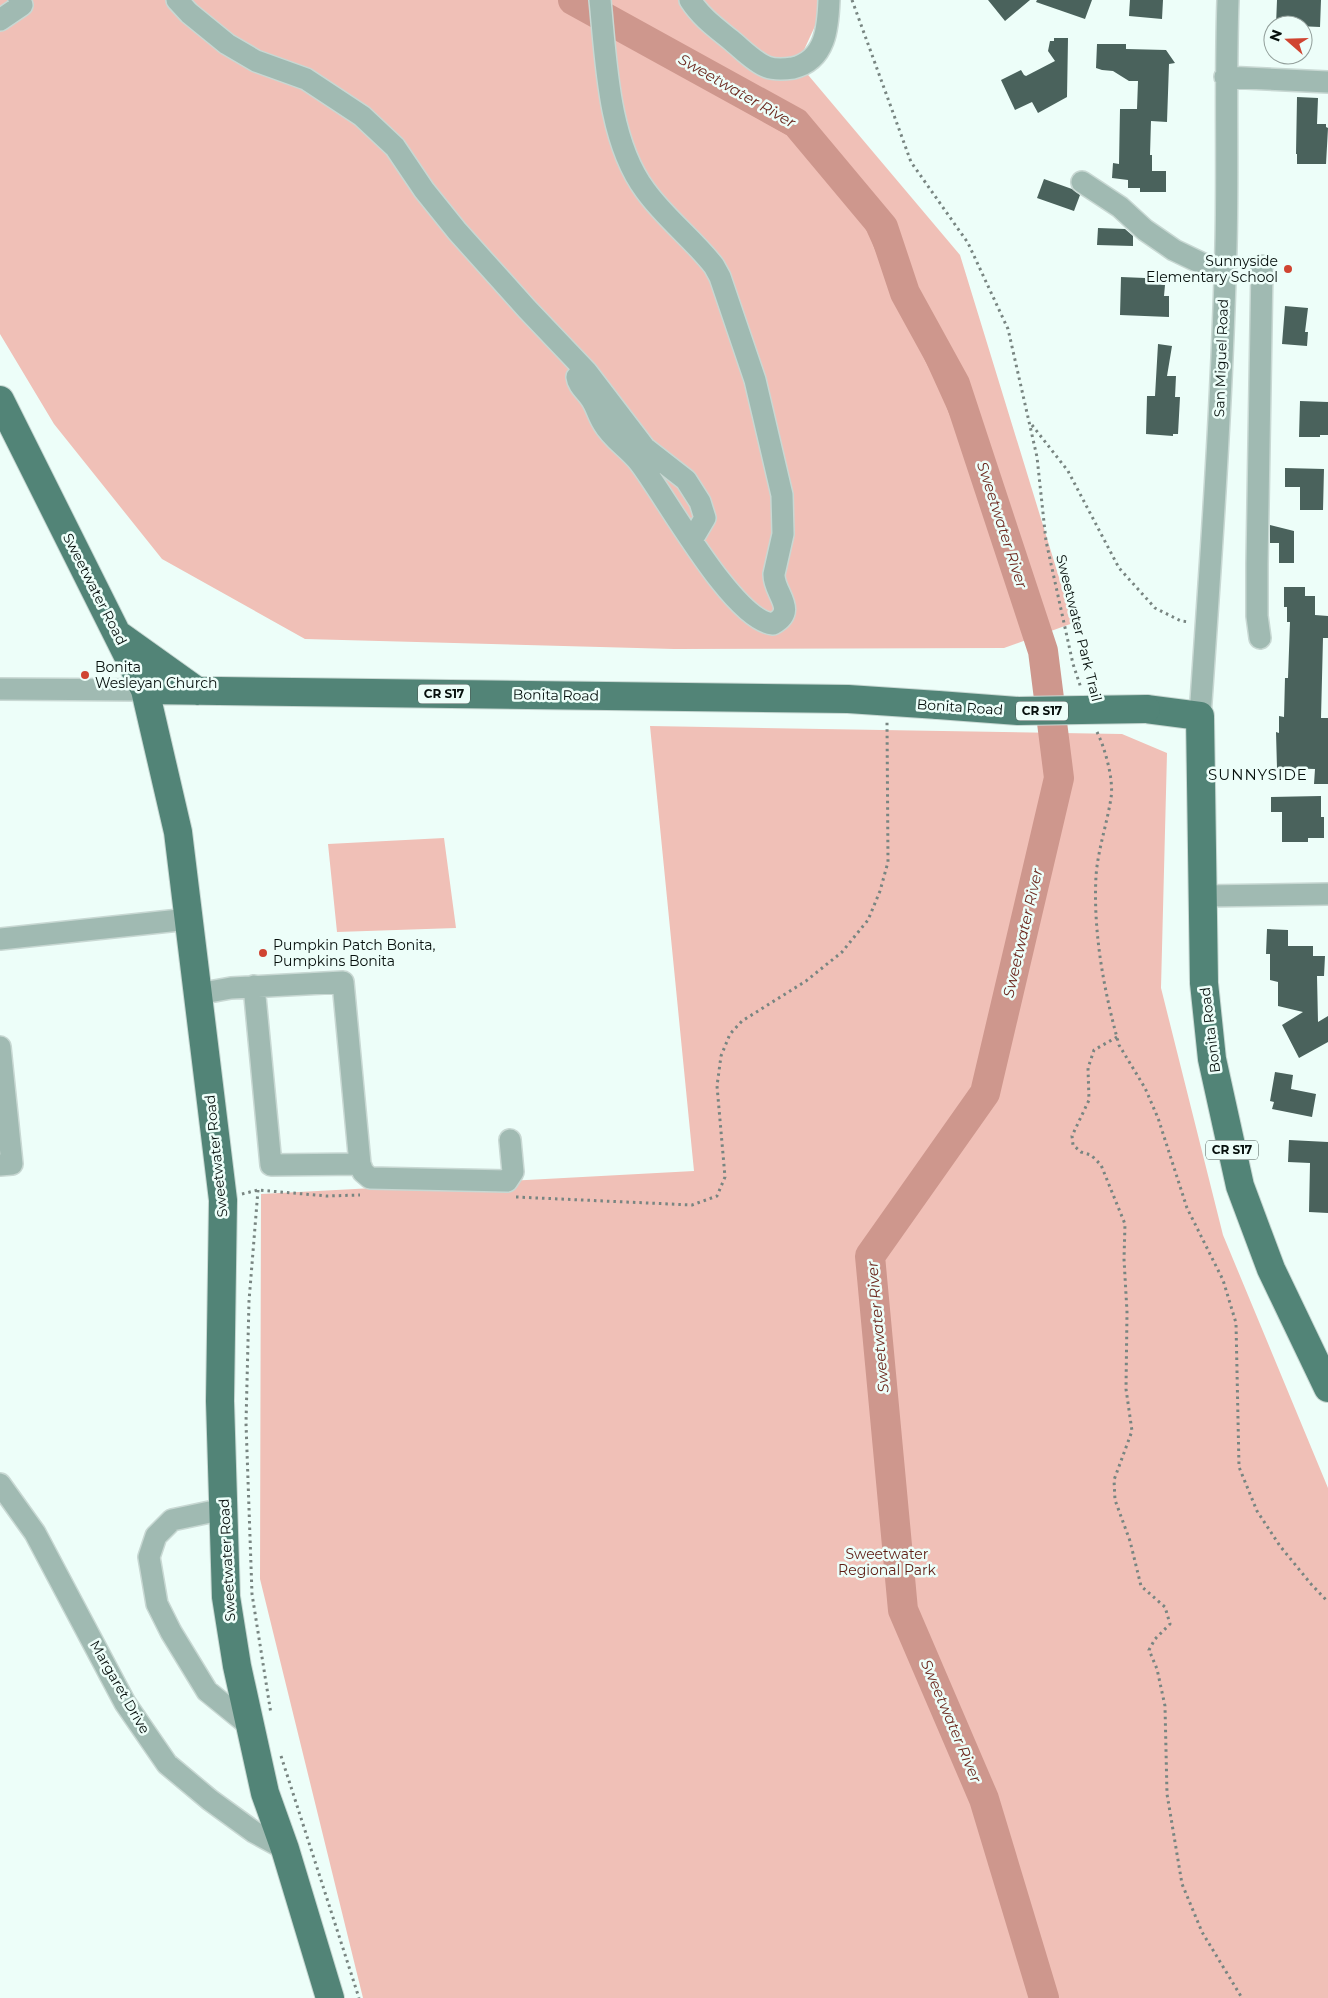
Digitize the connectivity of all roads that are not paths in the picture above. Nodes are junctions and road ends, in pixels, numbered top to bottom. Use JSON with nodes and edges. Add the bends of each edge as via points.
{"nodes":[{"id":1,"x":19,"y":0,"type":"edge"},
{"id":2,"x":177,"y":0,"type":"edge"},
{"id":3,"x":600,"y":0,"type":"edge"},
{"id":4,"x":690,"y":0,"type":"edge"},
{"id":5,"x":829,"y":0,"type":"edge"},
{"id":6,"x":1228,"y":0,"type":"edge"},
{"id":7,"x":0,"y":20,"type":"edge"},
{"id":8,"x":1225,"y":77,"type":"junction"},
{"id":9,"x":1328,"y":82,"type":"edge"},
{"id":10,"x":1082,"y":182,"type":"dead end"},
{"id":11,"x":1262,"y":266,"type":"dead end"},
{"id":12,"x":1224,"y":274,"type":"junction"},
{"id":13,"x":588,"y":372,"type":"junction"},
{"id":14,"x":0,"y":400,"type":"edge"},
{"id":15,"x":692,"y":540,"type":"junction"},
{"id":16,"x":117,"y":634,"type":"junction"},
{"id":17,"x":1260,"y":638,"type":"dead end"},
{"id":18,"x":0,"y":689,"type":"edge"},
{"id":19,"x":145,"y":690,"type":"junction"},
{"id":20,"x":197,"y":691,"type":"junction"},
{"id":21,"x":1200,"y":716,"type":"junction"},
{"id":22,"x":1328,"y":894,"type":"edge"},
{"id":23,"x":1203,"y":896,"type":"junction"},
{"id":24,"x":189,"y":919,"type":"junction"},
{"id":25,"x":0,"y":939,"type":"edge"},
{"id":26,"x":254,"y":986,"type":"junction"},
{"id":27,"x":198,"y":994,"type":"junction"},
{"id":28,"x":0,"y":1047,"type":"edge"},
{"id":29,"x":510,"y":1140,"type":"dead end"},
{"id":30,"x":360,"y":1164,"type":"junction"},
{"id":31,"x":0,"y":1165,"type":"edge"},
{"id":32,"x":1328,"y":1387,"type":"edge"},
{"id":33,"x":0,"y":1484,"type":"edge"},
{"id":34,"x":224,"y":1509,"type":"junction"},
{"id":35,"x":261,"y":1724,"type":"junction"},
{"id":36,"x":285,"y":1849,"type":"junction"},
{"id":37,"x":330,"y":1998,"type":"edge"}],
"edges":[{"from":1,"to":7,"type":"street","via":[[22,5]]},
{"from":2,"to":13,"type":"street","via":[[227,44],[256,61],[306,79],[362,116],[395,147],[457,231]]},
{"from":3,"to":15,"type":"street","via":[[609,92],[625,157],[651,197],[714,266],[756,380],[782,495],[783,534],[774,580],[786,607],[779,621],[773,624],[760,620],[742,606],[700,555]]},
{"from":4,"to":5,"type":"street","via":[[699,14],[766,67],[789,69],[804,65],[822,45],[828,28]]},
{"from":6,"to":8,"type":"street","name":"San Miguel Road"},
{"from":8,"to":9,"type":"street"},
{"from":8,"to":12,"type":"street","name":"San Miguel Road"},
{"from":10,"to":12,"type":"street","via":[[1174,250]]},
{"from":11,"to":17,"type":"street","via":[[1257,555]]},
{"from":12,"to":21,"type":"street","name":"San Miguel Road","via":[[1216,477]]},
{"from":13,"to":15,"type":"street","via":[[578,377],[578,382],[603,424],[638,461]]},
{"from":13,"to":15,"type":"street","via":[[645,448],[686,480],[695,494],[705,518]]},
{"from":14,"to":16,"type":"main road","name":"Sweetwater Road"},
{"from":16,"to":19,"type":"main road","name":"Sweetwater Road"},
{"from":16,"to":20,"type":"main road"},
{"from":18,"to":19,"type":"street"},
{"from":19,"to":20,"type":"main road","name":"Bonita Road","number":"CR S17"},
{"from":19,"to":24,"type":"main road","name":"Sweetwater Road","via":[[178,832]]},
{"from":20,"to":21,"type":"main road","name":"Bonita Road","number":"CR S17","bridge":true,"via":[[848,699],[1018,711],[1146,709]]},
{"from":21,"to":23,"type":"main road","name":"Bonita Road","number":"CR S17"},
{"from":22,"to":23,"type":"street"},
{"from":23,"to":32,"type":"main road","name":"Bonita Road","number":"CR S17","via":[[1204,983],[1212,1059],[1240,1186],[1272,1269]]},
{"from":24,"to":25,"type":"street"},
{"from":24,"to":27,"type":"main road","name":"Sweetwater Road"},
{"from":26,"to":27,"type":"street"},
{"from":26,"to":30,"type":"street","via":[[271,1165]]},
{"from":26,"to":30,"type":"street","via":[[343,982]]},
{"from":27,"to":34,"type":"main road","name":"Sweetwater Road","via":[[223,1200],[220,1401]]},
{"from":28,"to":31,"type":"street","via":[[12,1164]]},
{"from":29,"to":30,"type":"street","via":[[513,1172],[507,1181],[370,1178]]},
{"from":33,"to":36,"type":"street","name":"Margaret Drive","via":[[35,1533],[126,1703],[167,1764],[254,1832]]},
{"from":34,"to":35,"type":"main road","name":"Sweetwater Road","via":[[226,1596],[236,1666]]},
{"from":34,"to":35,"type":"street","via":[[172,1520],[156,1536],[149,1557],[156,1604],[207,1691]]},
{"from":35,"to":36,"type":"main road","name":"Sweetwater Road","via":[[265,1793]]},
{"from":36,"to":37,"type":"main road","name":"Sweetwater Road"}]}
